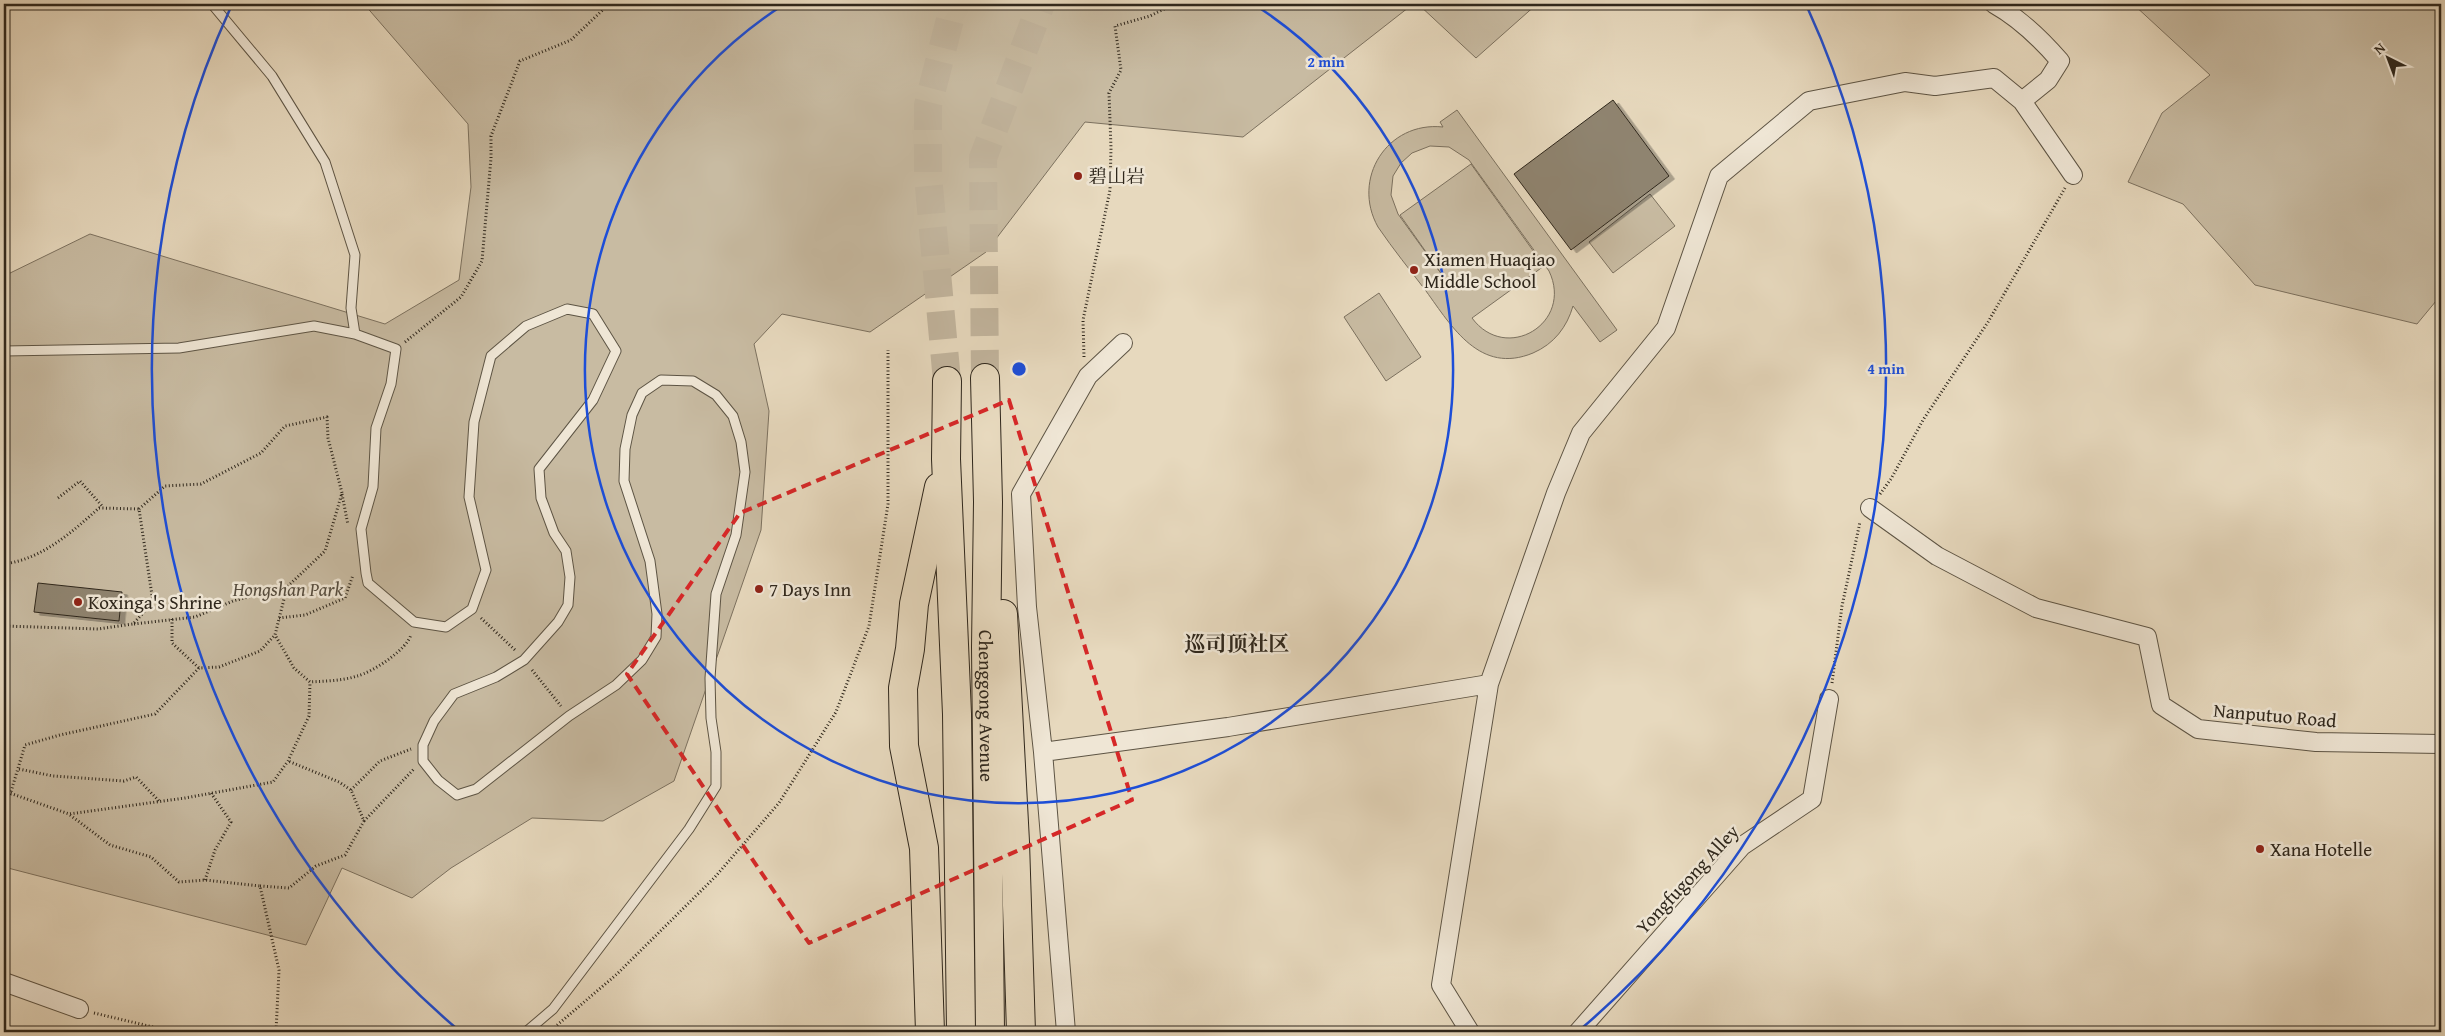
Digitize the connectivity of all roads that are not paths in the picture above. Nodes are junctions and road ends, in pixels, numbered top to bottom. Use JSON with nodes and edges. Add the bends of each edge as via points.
{"nodes":[{"id":1,"x":212,"y":4,"type":"edge"},
{"id":2,"x":1994,"y":4,"type":"edge"},
{"id":3,"x":2022,"y":101,"type":"junction"},
{"id":4,"x":2073,"y":174,"type":"road end"},
{"id":5,"x":355,"y":334,"type":"junction"},
{"id":6,"x":1123,"y":343,"type":"dead end"},
{"id":7,"x":4,"y":351,"type":"edge"},
{"id":8,"x":985,"y":378,"type":"tunnel mouth"},
{"id":9,"x":947,"y":381,"type":"tunnel mouth"},
{"id":10,"x":946,"y":459,"type":"junction"},
{"id":11,"x":988,"y":502,"type":"junction"},
{"id":12,"x":1870,"y":508,"type":"road end"},
{"id":13,"x":1489,"y":684,"type":"junction"},
{"id":14,"x":1829,"y":699,"type":"road end"},
{"id":15,"x":2441,"y":744,"type":"edge"},
{"id":16,"x":1043,"y":752,"type":"junction"},
{"id":17,"x":4,"y":982,"type":"edge"},
{"id":18,"x":79,"y":1009,"type":"road end"},
{"id":19,"x":526,"y":1032,"type":"edge"},
{"id":20,"x":930,"y":1032,"type":"edge"},
{"id":21,"x":961,"y":1032,"type":"edge"},
{"id":22,"x":990,"y":1032,"type":"edge"},
{"id":23,"x":1021,"y":1032,"type":"edge"},
{"id":24,"x":1066,"y":1032,"type":"edge"},
{"id":25,"x":1470,"y":1032,"type":"edge"},
{"id":26,"x":1578,"y":1032,"type":"edge"}],
"edges":[{"from":1,"to":5,"type":"lane","via":[[272,76],[325,162],[355,255],[351,308]]},
{"from":2,"to":3,"type":"street","via":[[2015,18],[2060,61],[2048,80]]},
{"from":3,"to":4,"type":"street"},
{"from":3,"to":13,"type":"street","via":[[1994,78],[1935,86],[1905,82],[1809,101],[1718,176],[1666,328],[1581,433],[1556,493]]},
{"from":5,"to":7,"type":"lane","via":[[314,326],[178,348]]},
{"from":5,"to":19,"type":"lane","via":[[396,349],[391,384],[376,428],[373,487],[361,529],[368,583],[414,622],[446,627],[472,609],[486,570],[469,496],[474,422],[490,356],[526,326],[567,310],[593,314],[616,351],[593,400],[539,469],[541,498],[554,533],[566,551],[570,577],[568,605],[558,622],[524,660],[496,677],[454,694],[434,721],[423,745],[423,761],[438,780],[457,795],[476,789],[569,716],[616,685],[642,660],[656,637],[658,614],[650,561],[624,481],[625,449],[632,415],[642,393],[661,380],[693,381],[716,395],[733,416],[741,442],[745,472],[736,534],[716,594],[710,678],[716,786],[688,829],[553,1009]]},
{"from":6,"to":16,"type":"street","via":[[1088,376],[1021,494],[1026,607]]},
{"from":8,"to":11,"type":"highway","name":"Chenggong Avenue"},
{"from":9,"to":10,"type":"highway","name":"Chenggong Avenue"},
{"from":10,"to":20,"type":"highway","via":[[914,604],[903,688],[904,746],[924,848]]},
{"from":10,"to":21,"type":"highway","name":"Chenggong Avenue","via":[[957,714]]},
{"from":11,"to":22,"type":"highway","name":"Chenggong Avenue","via":[[986,647]]},
{"from":11,"to":23,"type":"highway","via":[[1002,584],[1016,842]]},
{"from":12,"to":15,"type":"street","name":"Nanputuo Road","via":[[1937,556],[2036,608],[2148,637],[2162,706],[2198,729],[2316,742]]},
{"from":13,"to":16,"type":"street","via":[[1228,727]]},
{"from":13,"to":25,"type":"street","via":[[1440,985]]},
{"from":14,"to":26,"type":"street","name":"Yongfugong Alley","via":[[1812,799],[1742,846]]},
{"from":16,"to":24,"type":"street"},
{"from":17,"to":18,"type":"street"}]}
